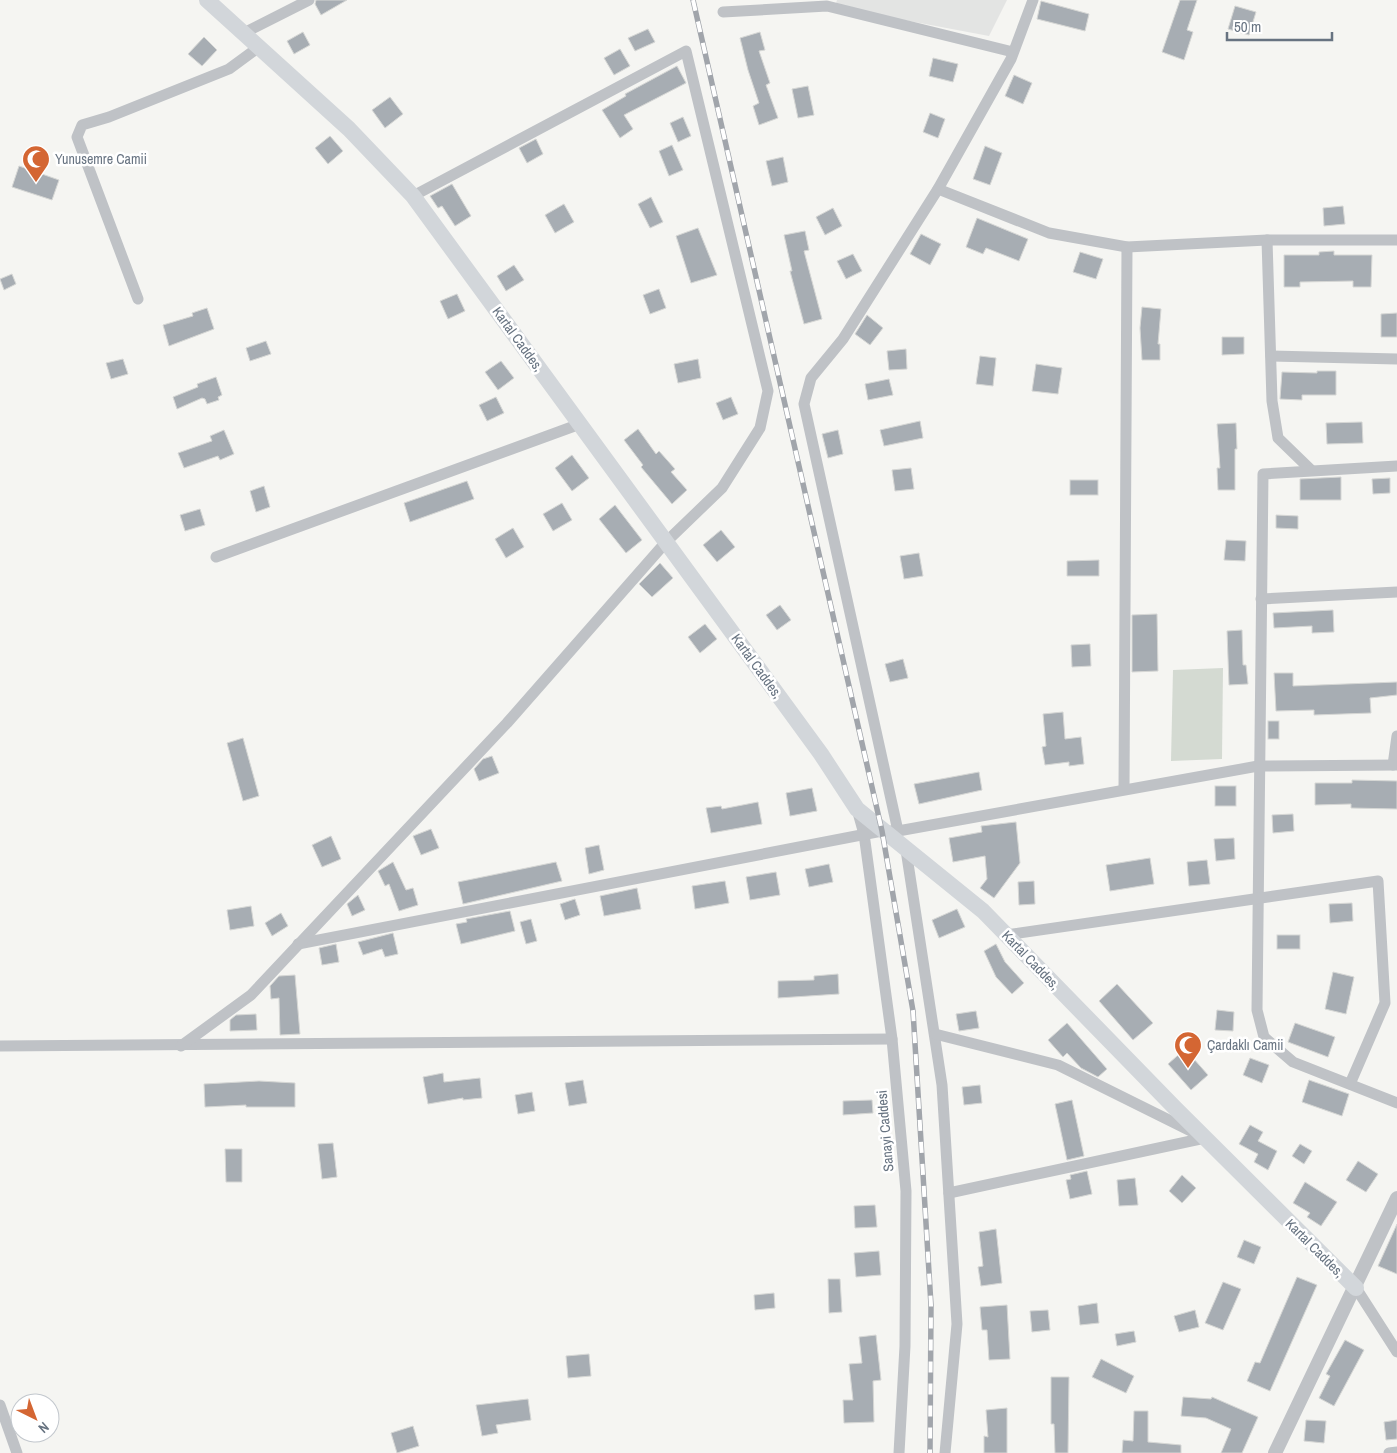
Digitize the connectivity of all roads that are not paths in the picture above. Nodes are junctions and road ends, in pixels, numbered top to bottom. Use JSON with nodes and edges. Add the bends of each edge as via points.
{"nodes":[{"id":1,"x":208,"y":0,"type":"edge"},
{"id":2,"x":309,"y":0,"type":"edge"},
{"id":3,"x":1032,"y":0,"type":"edge"},
{"id":4,"x":723,"y":12,"type":"dead end"},
{"id":5,"x":244,"y":33,"type":"junction"},
{"id":6,"x":259,"y":47,"type":"junction"},
{"id":7,"x":1013,"y":52,"type":"junction"},
{"id":8,"x":938,"y":189,"type":"junction"},
{"id":9,"x":413,"y":196,"type":"junction"},
{"id":10,"x":1267,"y":240,"type":"junction"},
{"id":11,"x":1397,"y":240,"type":"edge"},
{"id":12,"x":1127,"y":247,"type":"junction"},
{"id":13,"x":138,"y":299,"type":"dead end"},
{"id":14,"x":1271,"y":356,"type":"junction"},
{"id":15,"x":1397,"y":359,"type":"edge"},
{"id":16,"x":580,"y":424,"type":"junction"},
{"id":17,"x":1397,"y":466,"type":"edge"},
{"id":18,"x":1311,"y":470,"type":"junction"},
{"id":19,"x":666,"y":542,"type":"junction"},
{"id":20,"x":216,"y":557,"type":"dead end"},
{"id":21,"x":1397,"y":592,"type":"edge"},
{"id":22,"x":1261,"y":599,"type":"junction"},
{"id":23,"x":1397,"y":736,"type":"edge"},
{"id":24,"x":1395,"y":765,"type":"edge"},
{"id":25,"x":1258,"y":766,"type":"junction"},
{"id":26,"x":1124,"y":789,"type":"junction"},
{"id":27,"x":857,"y":809,"type":"junction"},
{"id":28,"x":890,"y":831,"type":"junction"},
{"id":29,"x":864,"y":834,"type":"junction"},
{"id":30,"x":906,"y":850,"type":"junction"},
{"id":31,"x":1257,"y":898,"type":"junction"},
{"id":32,"x":1006,"y":935,"type":"junction"},
{"id":33,"x":298,"y":944,"type":"junction"},
{"id":34,"x":934,"y":1034,"type":"junction"},
{"id":35,"x":892,"y":1039,"type":"junction"},
{"id":36,"x":0,"y":1046,"type":"edge"},
{"id":37,"x":181,"y":1046,"type":"junction"},
{"id":38,"x":1350,"y":1084,"type":"junction"},
{"id":39,"x":1397,"y":1103,"type":"edge"},
{"id":40,"x":1205,"y":1138,"type":"junction"},
{"id":41,"x":949,"y":1193,"type":"junction"},
{"id":42,"x":1397,"y":1198,"type":"edge"},
{"id":43,"x":1356,"y":1288,"type":"junction"},
{"id":44,"x":1397,"y":1352,"type":"edge"},
{"id":45,"x":0,"y":1405,"type":"edge"},
{"id":46,"x":1397,"y":1452,"type":"edge"},
{"id":47,"x":17,"y":1453,"type":"edge"},
{"id":48,"x":899,"y":1453,"type":"edge"},
{"id":49,"x":945,"y":1453,"type":"edge"},
{"id":50,"x":1275,"y":1453,"type":"edge"},
{"id":51,"x":1389,"y":1453,"type":"edge"}],
"edges":[{"from":1,"to":5,"type":"main road","name":"Kartal Caddes,"},
{"from":2,"to":5,"type":"street"},
{"from":3,"to":7,"type":"street"},
{"from":4,"to":7,"type":"street","via":[[827,6]]},
{"from":5,"to":6,"type":"main road","name":"Kartal Caddes,"},
{"from":6,"to":9,"type":"main road","name":"Kartal Caddes,","via":[[349,128]]},
{"from":6,"to":13,"type":"street","via":[[229,69],[82,125],[77,137]]},
{"from":7,"to":8,"type":"street"},
{"from":8,"to":12,"type":"street","via":[[1049,233]]},
{"from":8,"to":28,"type":"street","via":[[843,339],[811,378],[804,404]]},
{"from":9,"to":16,"type":"main road","name":"Kartal Caddes,"},
{"from":9,"to":19,"type":"street","via":[[686,52],[768,391],[760,428],[722,488]]},
{"from":10,"to":11,"type":"street"},
{"from":10,"to":12,"type":"street"},
{"from":10,"to":14,"type":"street"},
{"from":12,"to":26,"type":"street"},
{"from":14,"to":15,"type":"street"},
{"from":14,"to":18,"type":"street","via":[[1272,401],[1278,438]]},
{"from":16,"to":19,"type":"main road","name":"Kartal Caddes,"},
{"from":16,"to":20,"type":"street"},
{"from":17,"to":18,"type":"street"},
{"from":18,"to":22,"type":"street","via":[[1263,474]]},
{"from":19,"to":27,"type":"main road","name":"Kartal Caddes,","via":[[821,754]]},
{"from":19,"to":33,"type":"street","via":[[506,723]]},
{"from":21,"to":22,"type":"street"},
{"from":22,"to":25,"type":"street"},
{"from":23,"to":24,"type":"street"},
{"from":24,"to":25,"type":"street"},
{"from":25,"to":26,"type":"street"},
{"from":25,"to":31,"type":"street"},
{"from":26,"to":28,"type":"street"},
{"from":27,"to":28,"type":"main road","name":"Kartal Caddes,"},
{"from":27,"to":29,"type":"street","name":"Sanayi Caddesi"},
{"from":28,"to":29,"type":"street"},
{"from":28,"to":30,"type":"main road","name":"Kartal Caddes,"},
{"from":29,"to":33,"type":"street"},
{"from":29,"to":35,"type":"street","name":"Sanayi Caddesi"},
{"from":30,"to":32,"type":"main road","name":"Kartal Caddes,","via":[[983,911]]},
{"from":30,"to":34,"type":"street"},
{"from":31,"to":32,"type":"street"},
{"from":31,"to":38,"type":"street","via":[[1256,1010],[1264,1037],[1293,1062]]},
{"from":31,"to":38,"type":"street","via":[[1378,881],[1385,1003]]},
{"from":32,"to":40,"type":"main road","name":"Kartal Caddes,"},
{"from":33,"to":37,"type":"street","via":[[251,995]]},
{"from":34,"to":40,"type":"street","via":[[1058,1065]]},
{"from":34,"to":41,"type":"street","via":[[942,1085]]},
{"from":35,"to":37,"type":"street"},
{"from":35,"to":48,"type":"street","name":"Sanayi Caddesi","via":[[906,1191],[905,1346]]},
{"from":36,"to":37,"type":"street"},
{"from":38,"to":39,"type":"street"},
{"from":40,"to":41,"type":"street"},
{"from":40,"to":43,"type":"main road","name":"Kartal Caddes,"},
{"from":41,"to":49,"type":"street","via":[[957,1324]]},
{"from":42,"to":43,"type":"street"},
{"from":43,"to":44,"type":"street"},
{"from":43,"to":50,"type":"street"},
{"from":45,"to":47,"type":"street"},
{"from":46,"to":51,"type":"street"}]}
